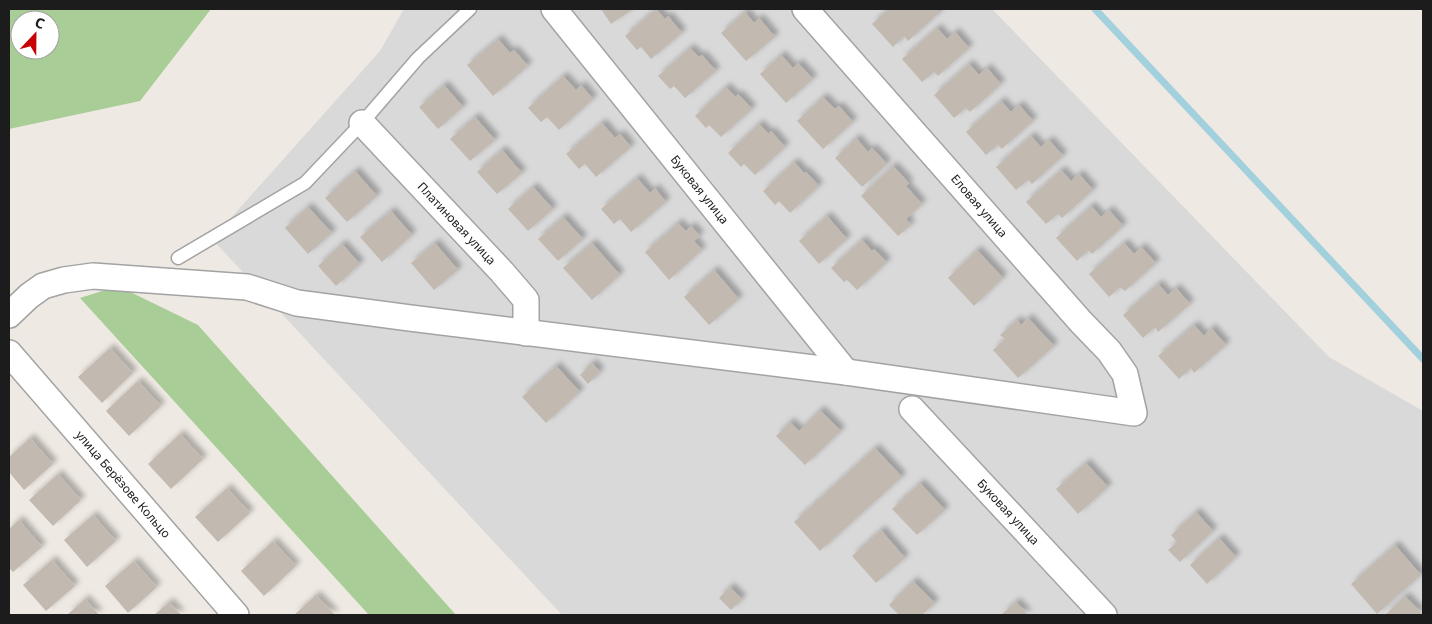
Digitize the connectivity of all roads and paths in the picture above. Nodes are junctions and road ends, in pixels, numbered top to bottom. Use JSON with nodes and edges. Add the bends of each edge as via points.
{"nodes":[{"id":1,"x":470,"y":9,"type":"edge"},
{"id":2,"x":554,"y":9,"type":"edge"},
{"id":3,"x":804,"y":9,"type":"edge"},
{"id":4,"x":362,"y":123,"type":"junction"},
{"id":5,"x":178,"y":258,"type":"dead end"},
{"id":6,"x":9,"y":315,"type":"edge"},
{"id":7,"x":526,"y":333,"type":"junction"},
{"id":8,"x":9,"y":353,"type":"edge"},
{"id":9,"x":846,"y":372,"type":"junction"},
{"id":10,"x":912,"y":409,"type":"dead end"},
{"id":11,"x":236,"y":615,"type":"edge"},
{"id":12,"x":1104,"y":615,"type":"edge"}],
"edges":[{"from":1,"to":4,"type":"lane","via":[[418,58]]},
{"from":2,"to":9,"type":"street","name":"Буковая улица"},
{"from":3,"to":9,"type":"street","name":"Еловая улица","via":[[1109,351],[1125,374],[1134,413]]},
{"from":4,"to":5,"type":"lane","via":[[305,183]]},
{"from":4,"to":7,"type":"street","name":"Платиновая улица","via":[[526,300]]},
{"from":6,"to":7,"type":"street","via":[[43,286],[94,276],[247,287],[297,303]]},
{"from":7,"to":9,"type":"street"},
{"from":8,"to":11,"type":"street","name":"улица Берёзове Кольцо"},
{"from":10,"to":12,"type":"street","name":"Буковая улица"}]}
